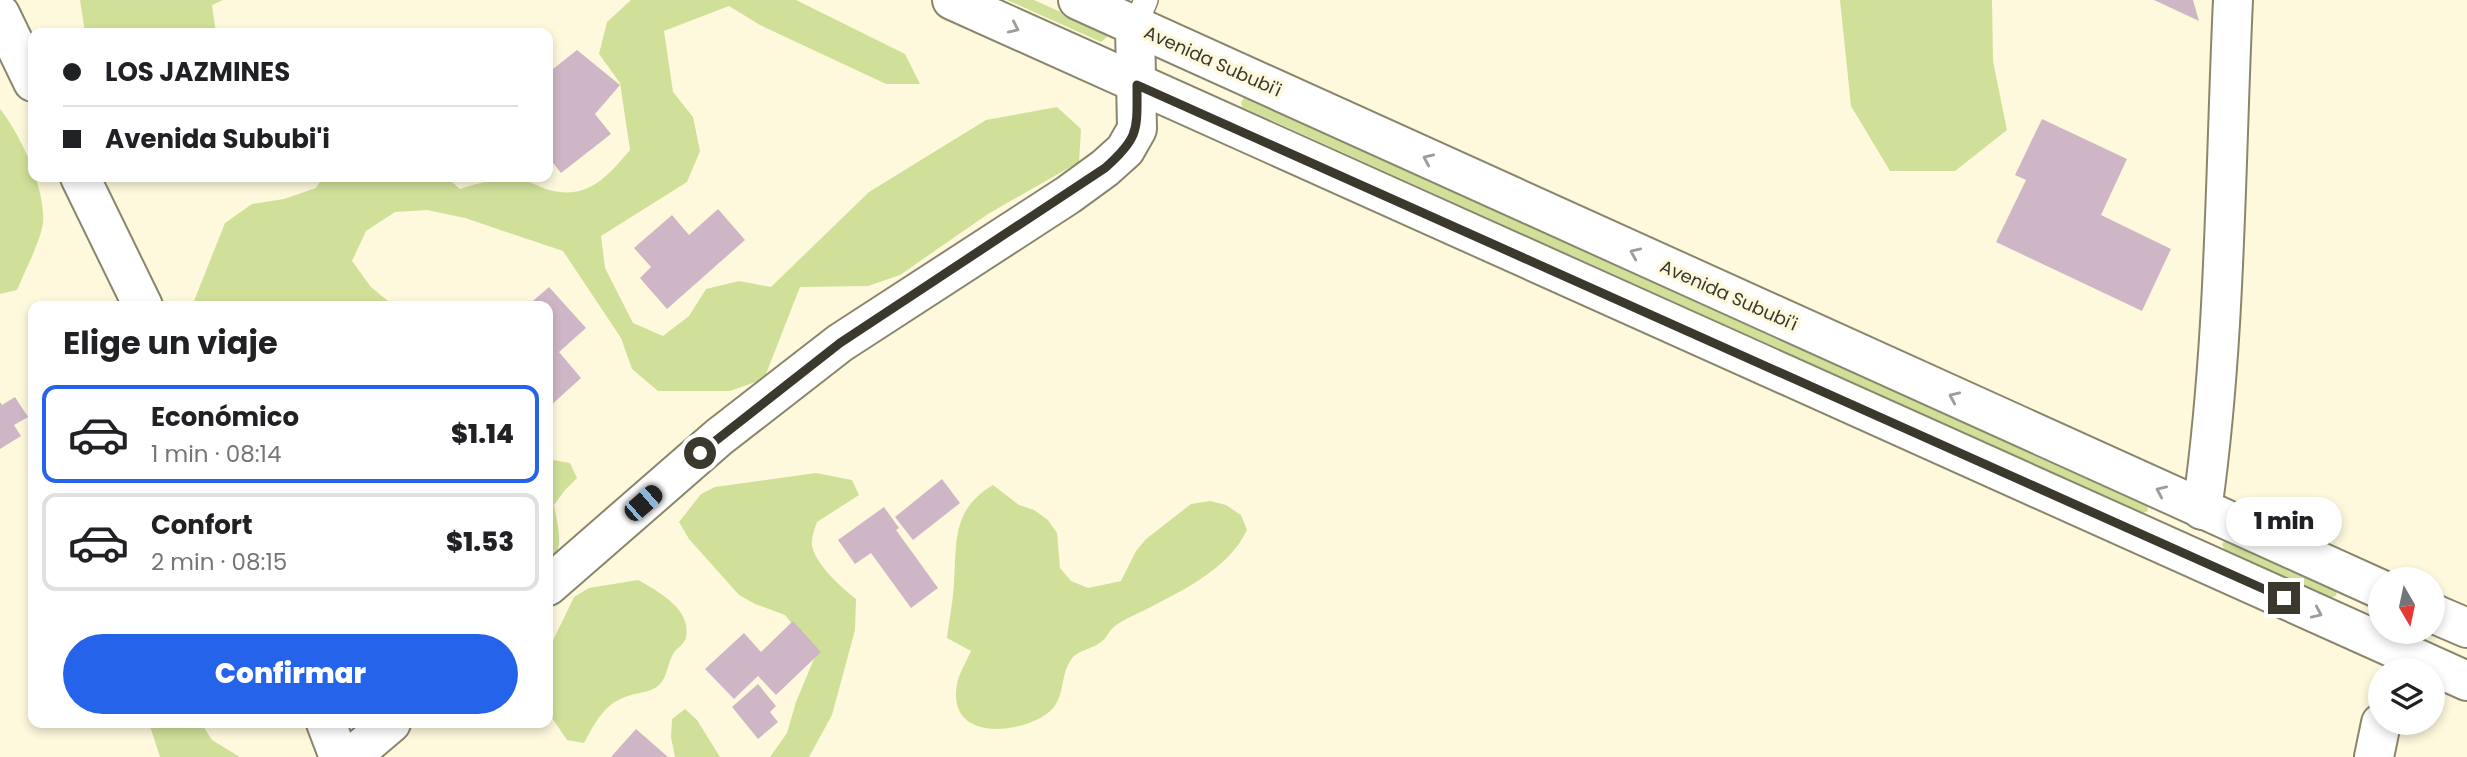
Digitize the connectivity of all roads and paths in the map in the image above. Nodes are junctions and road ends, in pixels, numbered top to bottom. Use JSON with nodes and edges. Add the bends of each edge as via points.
{"nodes":[{"id":1,"x":952,"y":0,"type":"edge"},
{"id":2,"x":1078,"y":0,"type":"edge"},
{"id":3,"x":2232,"y":0,"type":"edge"},
{"id":4,"x":1140,"y":13,"type":"edge"},
{"id":5,"x":0,"y":14,"type":"edge"},
{"id":6,"x":28,"y":72,"type":"edge"},
{"id":7,"x":1137,"y":85,"type":"junction"},
{"id":8,"x":82,"y":182,"type":"edge"},
{"id":9,"x":141,"y":301,"type":"edge"},
{"id":10,"x":2202,"y":510,"type":"junction"},
{"id":11,"x":553,"y":582,"type":"edge"},
{"id":12,"x":2368,"y":584,"type":"edge"},
{"id":13,"x":2445,"y":619,"type":"edge"},
{"id":14,"x":2467,"y":628,"type":"edge"},
{"id":15,"x":2385,"y":648,"type":"edge"},
{"id":16,"x":2467,"y":681,"type":"edge"},
{"id":17,"x":328,"y":728,"type":"edge"},
{"id":18,"x":385,"y":728,"type":"edge"},
{"id":19,"x":2379,"y":735,"type":"edge"},
{"id":20,"x":339,"y":757,"type":"edge"},
{"id":21,"x":351,"y":757,"type":"edge"},
{"id":22,"x":2374,"y":757,"type":"edge"}],
"edges":[{"from":1,"to":7,"type":"street","one_way":true},
{"from":2,"to":4,"type":"street","name":"Avenida Sububi'i"},
{"from":3,"to":10,"type":"street","via":[[2221,327]]},
{"from":4,"to":7,"type":"street"},
{"from":10,"to":4,"type":"street","name":"Avenida Sububi'i","one_way":true},
{"from":5,"to":6,"type":"street"},
{"from":7,"to":11,"type":"street","via":[[1136,129],[1125,150],[1105,168],[840,343],[719,437]]},
{"from":7,"to":15,"type":"street","one_way":true},
{"from":8,"to":9,"type":"street"},
{"from":10,"to":12,"type":"street","name":"Avenida Sububi'i"},
{"from":13,"to":14,"type":"street"},
{"from":15,"to":16,"type":"street"},
{"from":17,"to":20,"type":"street"},
{"from":18,"to":21,"type":"street"},
{"from":19,"to":22,"type":"street"}]}
